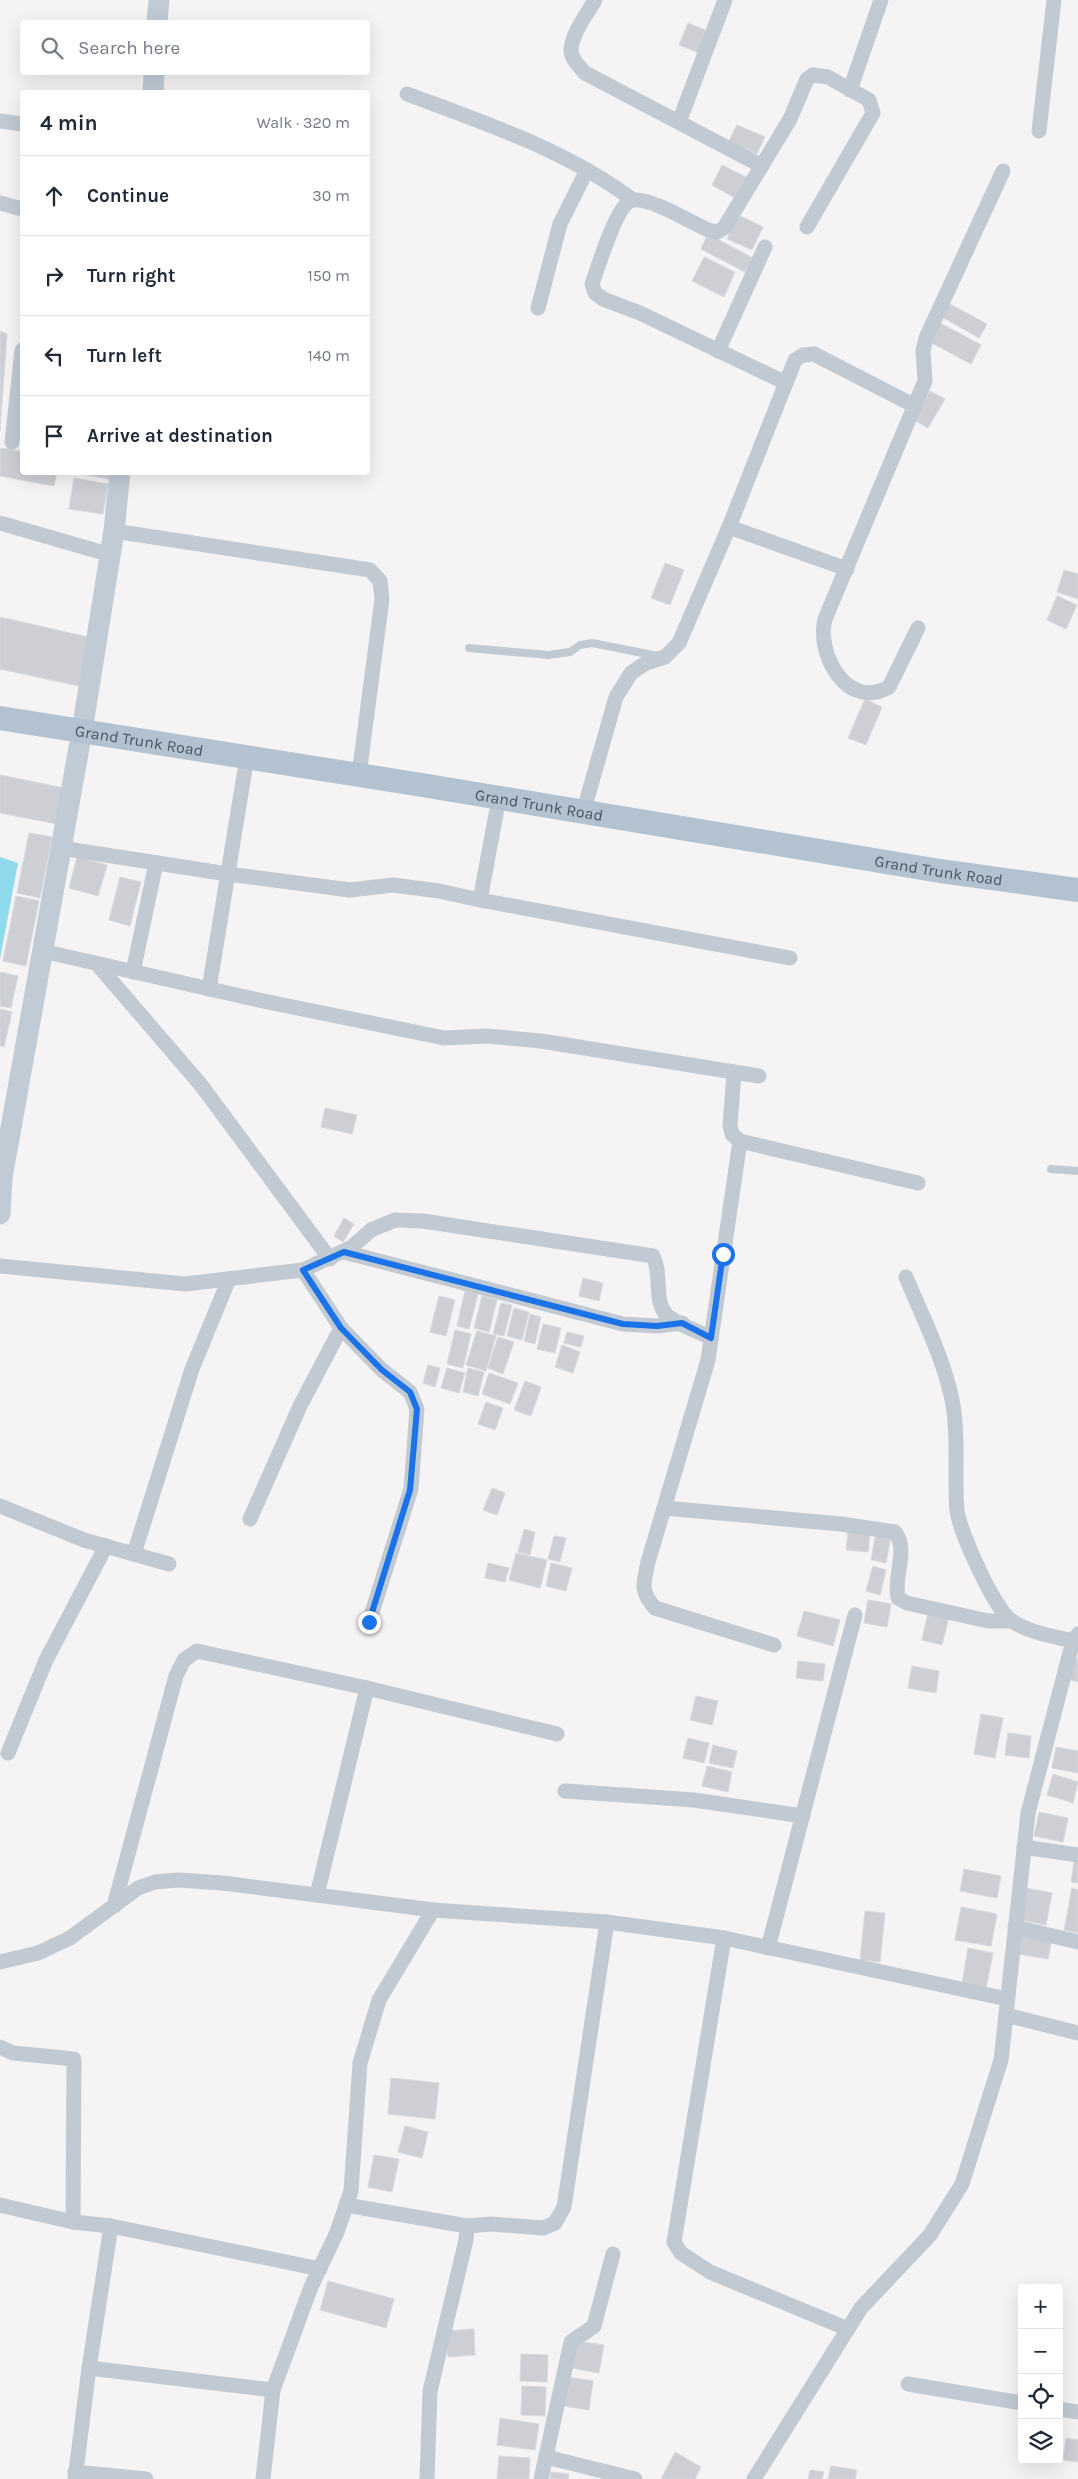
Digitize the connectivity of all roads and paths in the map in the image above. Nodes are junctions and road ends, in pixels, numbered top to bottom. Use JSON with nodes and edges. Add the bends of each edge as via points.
{"nodes":[{"id":1,"x":159,"y":0,"type":"edge"},
{"id":2,"x":595,"y":0,"type":"edge"},
{"id":3,"x":726,"y":0,"type":"edge"},
{"id":4,"x":881,"y":0,"type":"edge"},
{"id":5,"x":1054,"y":0,"type":"edge"},
{"id":6,"x":157,"y":20,"type":"edge"},
{"id":7,"x":154,"y":75,"type":"edge"},
{"id":8,"x":153,"y":90,"type":"edge"},
{"id":9,"x":850,"y":90,"type":"junction"},
{"id":10,"x":407,"y":94,"type":"dead end"},
{"id":11,"x":0,"y":121,"type":"edge"},
{"id":12,"x":679,"y":122,"type":"junction"},
{"id":13,"x":20,"y":124,"type":"edge"},
{"id":14,"x":1038,"y":131,"type":"dead end"},
{"id":15,"x":762,"y":166,"type":"junction"},
{"id":16,"x":587,"y":170,"type":"junction"},
{"id":17,"x":1003,"y":171,"type":"dead end"},
{"id":18,"x":634,"y":200,"type":"junction"},
{"id":19,"x":0,"y":203,"type":"edge"},
{"id":20,"x":20,"y":208,"type":"edge"},
{"id":21,"x":806,"y":227,"type":"dead end"},
{"id":22,"x":764,"y":246,"type":"dead end"},
{"id":23,"x":538,"y":308,"type":"dead end"},
{"id":24,"x":718,"y":351,"type":"junction"},
{"id":25,"x":20,"y":368,"type":"edge"},
{"id":26,"x":786,"y":383,"type":"junction"},
{"id":27,"x":915,"y":406,"type":"junction"},
{"id":28,"x":12,"y":442,"type":"dead end"},
{"id":29,"x":120,"y":475,"type":"edge"},
{"id":30,"x":0,"y":523,"type":"edge"},
{"id":31,"x":729,"y":527,"type":"junction"},
{"id":32,"x":114,"y":531,"type":"junction"},
{"id":33,"x":111,"y":555,"type":"junction"},
{"id":34,"x":848,"y":569,"type":"junction"},
{"id":35,"x":918,"y":628,"type":"dead end"},
{"id":36,"x":469,"y":648,"type":"dead end"},
{"id":37,"x":665,"y":658,"type":"junction"},
{"id":38,"x":0,"y":718,"type":"edge"},
{"id":39,"x":82,"y":731,"type":"junction"},
{"id":40,"x":247,"y":757,"type":"junction"},
{"id":41,"x":359,"y":775,"type":"junction"},
{"id":42,"x":498,"y":798,"type":"junction"},
{"id":43,"x":584,"y":813,"type":"junction"},
{"id":44,"x":61,"y":848,"type":"junction"},
{"id":45,"x":156,"y":863,"type":"junction"},
{"id":46,"x":228,"y":874,"type":"junction"},
{"id":47,"x":1078,"y":890,"type":"edge"},
{"id":48,"x":480,"y":900,"type":"junction"},
{"id":49,"x":42,"y":952,"type":"junction"},
{"id":50,"x":790,"y":958,"type":"dead end"},
{"id":51,"x":97,"y":964,"type":"junction"},
{"id":52,"x":133,"y":972,"type":"junction"},
{"id":53,"x":209,"y":989,"type":"junction"},
{"id":54,"x":734,"y":1072,"type":"junction"},
{"id":55,"x":759,"y":1076,"type":"dead end"},
{"id":56,"x":740,"y":1141,"type":"junction"},
{"id":57,"x":1051,"y":1169,"type":"dead end"},
{"id":58,"x":1078,"y":1171,"type":"edge"},
{"id":59,"x":918,"y":1183,"type":"dead end"},
{"id":60,"x":0,"y":1214,"type":"edge"},
{"id":61,"x":337,"y":1255,"type":"junction"},
{"id":62,"x":0,"y":1266,"type":"edge"},
{"id":63,"x":303,"y":1270,"type":"junction"},
{"id":64,"x":906,"y":1277,"type":"dead end"},
{"id":65,"x":228,"y":1279,"type":"junction"},
{"id":66,"x":682,"y":1323,"type":"junction"},
{"id":67,"x":341,"y":1328,"type":"junction"},
{"id":68,"x":711,"y":1338,"type":"junction"},
{"id":69,"x":0,"y":1506,"type":"edge"},
{"id":70,"x":664,"y":1508,"type":"junction"},
{"id":71,"x":250,"y":1519,"type":"dead end"},
{"id":72,"x":106,"y":1546,"type":"junction"},
{"id":73,"x":134,"y":1554,"type":"junction"},
{"id":74,"x":169,"y":1564,"type":"dead end"},
{"id":75,"x":855,"y":1616,"type":"dead end"},
{"id":76,"x":1011,"y":1621,"type":"junction"},
{"id":77,"x":369,"y":1622,"type":"dead end"},
{"id":78,"x":1075,"y":1637,"type":"edge"},
{"id":79,"x":774,"y":1645,"type":"dead end"},
{"id":80,"x":367,"y":1688,"type":"junction"},
{"id":81,"x":557,"y":1734,"type":"dead end"},
{"id":82,"x":8,"y":1753,"type":"dead end"},
{"id":83,"x":565,"y":1791,"type":"dead end"},
{"id":84,"x":802,"y":1816,"type":"junction"},
{"id":85,"x":1024,"y":1847,"type":"junction"},
{"id":86,"x":1078,"y":1855,"type":"edge"},
{"id":87,"x":316,"y":1895,"type":"junction"},
{"id":88,"x":114,"y":1906,"type":"junction"},
{"id":89,"x":433,"y":1910,"type":"junction"},
{"id":90,"x":607,"y":1922,"type":"junction"},
{"id":91,"x":1015,"y":1927,"type":"junction"},
{"id":92,"x":724,"y":1938,"type":"junction"},
{"id":93,"x":1078,"y":1942,"type":"edge"},
{"id":94,"x":768,"y":1948,"type":"junction"},
{"id":95,"x":0,"y":1962,"type":"edge"},
{"id":96,"x":1007,"y":1999,"type":"junction"},
{"id":97,"x":1006,"y":2015,"type":"junction"},
{"id":98,"x":1078,"y":2033,"type":"edge"},
{"id":99,"x":0,"y":2047,"type":"edge"},
{"id":100,"x":0,"y":2205,"type":"edge"},
{"id":101,"x":346,"y":2205,"type":"junction"},
{"id":102,"x":73,"y":2222,"type":"junction"},
{"id":103,"x":111,"y":2226,"type":"junction"},
{"id":104,"x":467,"y":2226,"type":"junction"},
{"id":105,"x":613,"y":2254,"type":"dead end"},
{"id":106,"x":320,"y":2269,"type":"junction"},
{"id":107,"x":848,"y":2329,"type":"junction"},
{"id":108,"x":88,"y":2368,"type":"junction"},
{"id":109,"x":908,"y":2384,"type":"dead end"},
{"id":110,"x":273,"y":2390,"type":"junction"},
{"id":111,"x":1018,"y":2402,"type":"edge"},
{"id":112,"x":1063,"y":2410,"type":"edge"},
{"id":113,"x":1078,"y":2412,"type":"edge"},
{"id":114,"x":546,"y":2457,"type":"junction"},
{"id":115,"x":75,"y":2475,"type":"edge"},
{"id":116,"x":146,"y":2479,"type":"edge"},
{"id":117,"x":263,"y":2479,"type":"edge"},
{"id":118,"x":427,"y":2479,"type":"edge"},
{"id":119,"x":541,"y":2479,"type":"edge"},
{"id":120,"x":635,"y":2479,"type":"edge"},
{"id":121,"x":754,"y":2479,"type":"edge"}],
"edges":[{"from":1,"to":6,"type":"street"},
{"from":2,"to":12,"type":"street","via":[[576,33],[571,50],[574,60],[585,73]]},
{"from":3,"to":12,"type":"street"},
{"from":4,"to":9,"type":"street"},
{"from":5,"to":14,"type":"street"},
{"from":7,"to":8,"type":"street"},
{"from":9,"to":15,"type":"street","via":[[828,77],[813,75],[807,79],[790,119]]},
{"from":9,"to":21,"type":"street","via":[[869,100],[873,113]]},
{"from":10,"to":16,"type":"street","via":[[519,135]]},
{"from":11,"to":13,"type":"street"},
{"from":12,"to":15,"type":"street"},
{"from":15,"to":18,"type":"street","via":[[724,228],[717,232],[653,204]]},
{"from":16,"to":18,"type":"street"},
{"from":16,"to":23,"type":"street","via":[[560,224]]},
{"from":17,"to":27,"type":"street","via":[[926,338],[923,351],[925,382]]},
{"from":18,"to":24,"type":"street","via":[[624,204],[617,218],[592,284],[596,293]]},
{"from":19,"to":20,"type":"street"},
{"from":22,"to":24,"type":"street"},
{"from":24,"to":26,"type":"street"},
{"from":25,"to":28,"type":"street"},
{"from":26,"to":27,"type":"street","via":[[795,360],[814,354]]},
{"from":26,"to":31,"type":"street"},
{"from":27,"to":34,"type":"street"},
{"from":29,"to":32,"type":"street"},
{"from":30,"to":33,"type":"street"},
{"from":31,"to":34,"type":"street"},
{"from":31,"to":37,"type":"street","via":[[679,643]]},
{"from":32,"to":33,"type":"street"},
{"from":32,"to":41,"type":"street","via":[[370,570],[380,581],[382,599]]},
{"from":33,"to":39,"type":"street"},
{"from":34,"to":35,"type":"street","via":[[822,632],[841,681],[854,690],[870,694],[889,687]]},
{"from":36,"to":37,"type":"lane","via":[[548,655],[570,652],[580,645],[592,643]]},
{"from":37,"to":43,"type":"street","via":[[646,663],[631,673],[616,697]]},
{"from":38,"to":39,"type":"main road","name":"Grand Trunk Road"},
{"from":39,"to":40,"type":"main road","name":"Grand Trunk Road"},
{"from":39,"to":44,"type":"street"},
{"from":40,"to":41,"type":"main road","name":"Grand Trunk Road"},
{"from":40,"to":46,"type":"street"},
{"from":41,"to":42,"type":"main road","name":"Grand Trunk Road"},
{"from":42,"to":43,"type":"main road","name":"Grand Trunk Road"},
{"from":42,"to":48,"type":"street"},
{"from":43,"to":47,"type":"main road","name":"Grand Trunk Road"},
{"from":44,"to":45,"type":"street"},
{"from":44,"to":49,"type":"street"},
{"from":45,"to":46,"type":"street"},
{"from":45,"to":52,"type":"street"},
{"from":46,"to":48,"type":"street","via":[[350,890],[393,885],[439,890]]},
{"from":46,"to":53,"type":"street"},
{"from":48,"to":50,"type":"street"},
{"from":49,"to":51,"type":"street"},
{"from":49,"to":60,"type":"street","via":[[2,1178]]},
{"from":51,"to":52,"type":"street"},
{"from":51,"to":61,"type":"street"},
{"from":52,"to":53,"type":"street"},
{"from":53,"to":54,"type":"street","via":[[444,1038],[487,1036],[541,1041]]},
{"from":54,"to":55,"type":"street"},
{"from":54,"to":56,"type":"street","via":[[730,1126],[732,1134]]},
{"from":56,"to":59,"type":"street"},
{"from":56,"to":68,"type":"street"},
{"from":57,"to":58,"type":"lane"},
{"from":61,"to":63,"type":"street"},
{"from":61,"to":66,"type":"street","via":[[623,1324],[657,1326]]},
{"from":61,"to":66,"type":"street","via":[[372,1230],[395,1220],[634,1252],[653,1256],[658,1266],[660,1303],[666,1315]]},
{"from":62,"to":65,"type":"street","via":[[185,1284]]},
{"from":63,"to":65,"type":"street"},
{"from":63,"to":67,"type":"street"},
{"from":64,"to":76,"type":"street","via":[[940,1362],[953,1406],[957,1513],[997,1606]]},
{"from":65,"to":73,"type":"street","via":[[192,1369]]},
{"from":66,"to":68,"type":"street"},
{"from":67,"to":71,"type":"street","via":[[300,1406]]},
{"from":67,"to":77,"type":"street","via":[[382,1370],[410,1392],[417,1409],[410,1490]]},
{"from":68,"to":70,"type":"street","via":[[708,1360]]},
{"from":69,"to":72,"type":"street"},
{"from":70,"to":76,"type":"street","via":[[895,1532],[901,1548],[896,1588],[898,1598],[907,1603],[988,1622]]},
{"from":70,"to":79,"type":"street","via":[[648,1562],[643,1590],[645,1597],[655,1608]]},
{"from":72,"to":73,"type":"street"},
{"from":72,"to":82,"type":"street","via":[[46,1660]]},
{"from":73,"to":74,"type":"street"},
{"from":75,"to":84,"type":"street"},
{"from":76,"to":78,"type":"street","via":[[1036,1632]]},
{"from":78,"to":85,"type":"street","via":[[1028,1813]]},
{"from":80,"to":81,"type":"street"},
{"from":80,"to":87,"type":"street"},
{"from":80,"to":88,"type":"street","via":[[197,1651],[184,1660],[176,1676]]},
{"from":83,"to":84,"type":"street","via":[[694,1800]]},
{"from":84,"to":94,"type":"street"},
{"from":85,"to":86,"type":"street"},
{"from":85,"to":91,"type":"street"},
{"from":87,"to":88,"type":"street","via":[[178,1880],[155,1882],[138,1888]]},
{"from":87,"to":89,"type":"street"},
{"from":88,"to":95,"type":"street","via":[[70,1938],[38,1953]]},
{"from":89,"to":90,"type":"street"},
{"from":89,"to":101,"type":"street","via":[[379,2000],[360,2063],[351,2191]]},
{"from":90,"to":92,"type":"street"},
{"from":90,"to":104,"type":"street","via":[[564,2208],[555,2223],[543,2228],[491,2224]]},
{"from":91,"to":93,"type":"street"},
{"from":91,"to":96,"type":"street"},
{"from":92,"to":94,"type":"street"},
{"from":92,"to":107,"type":"street","via":[[674,2242],[680,2252],[710,2272]]},
{"from":94,"to":96,"type":"street"},
{"from":96,"to":97,"type":"street"},
{"from":97,"to":98,"type":"street"},
{"from":97,"to":107,"type":"street","via":[[1001,2060],[962,2184],[930,2235],[861,2308]]},
{"from":99,"to":102,"type":"street","via":[[13,2053],[74,2059]]},
{"from":100,"to":102,"type":"street"},
{"from":101,"to":104,"type":"street"},
{"from":101,"to":106,"type":"street"},
{"from":102,"to":103,"type":"street"},
{"from":103,"to":106,"type":"street"},
{"from":103,"to":108,"type":"street"},
{"from":104,"to":118,"type":"street","via":[[430,2391]]},
{"from":105,"to":114,"type":"street","via":[[594,2326],[571,2342]]},
{"from":106,"to":110,"type":"street"},
{"from":107,"to":121,"type":"street"},
{"from":108,"to":110,"type":"street"},
{"from":108,"to":115,"type":"street"},
{"from":109,"to":111,"type":"street"},
{"from":110,"to":117,"type":"street"},
{"from":112,"to":113,"type":"street"},
{"from":114,"to":119,"type":"street"},
{"from":114,"to":120,"type":"street"},
{"from":115,"to":116,"type":"street"}]}
